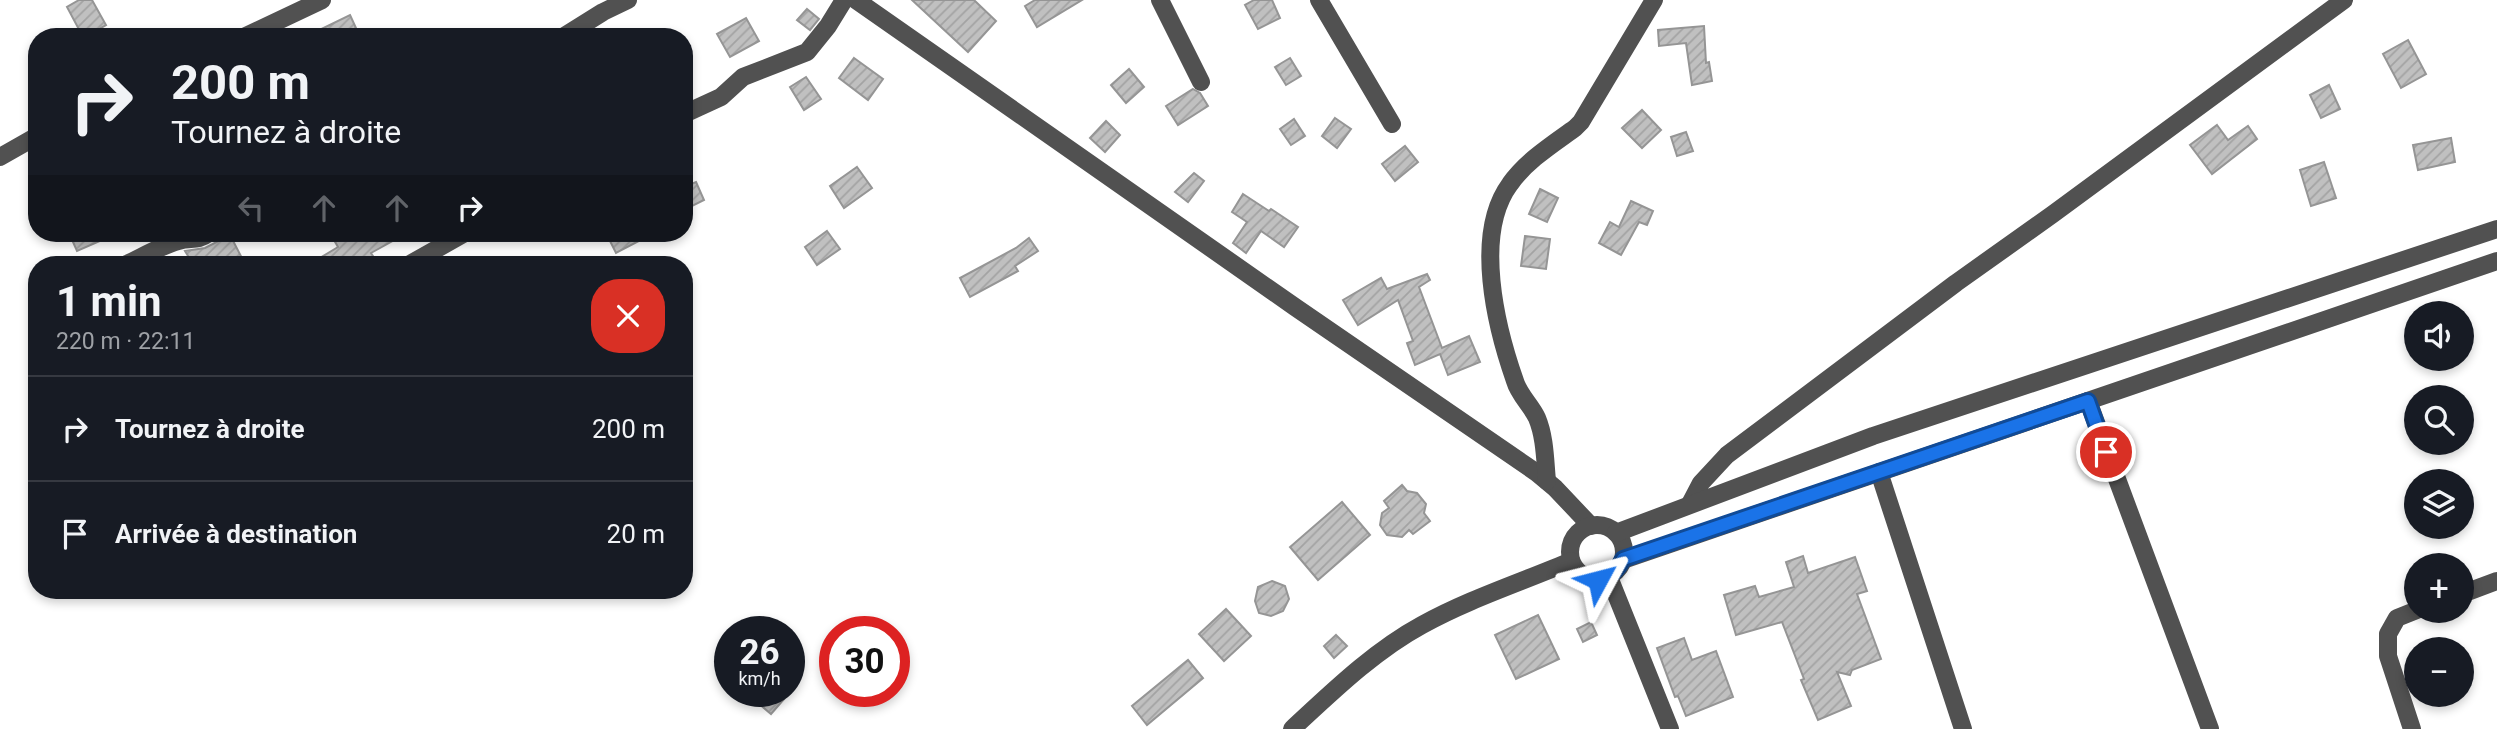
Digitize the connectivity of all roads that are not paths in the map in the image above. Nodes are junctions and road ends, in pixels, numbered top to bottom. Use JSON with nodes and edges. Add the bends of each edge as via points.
{"nodes":[{"id":1,"x":322,"y":0,"type":"edge"},
{"id":2,"x":628,"y":0,"type":"edge"},
{"id":3,"x":844,"y":0,"type":"edge"},
{"id":4,"x":856,"y":0,"type":"edge"},
{"id":5,"x":1160,"y":0,"type":"edge"},
{"id":6,"x":1319,"y":0,"type":"edge"},
{"id":7,"x":1654,"y":0,"type":"edge"},
{"id":8,"x":2344,"y":0,"type":"edge"},
{"id":9,"x":263,"y":28,"type":"edge"},
{"id":10,"x":580,"y":28,"type":"edge"},
{"id":11,"x":1200,"y":82,"type":"dead end"},
{"id":12,"x":693,"y":110,"type":"edge"},
{"id":13,"x":1392,"y":124,"type":"dead end"},
{"id":14,"x":28,"y":141,"type":"edge"},
{"id":15,"x":0,"y":157,"type":"edge"},
{"id":16,"x":2497,"y":229,"type":"edge"},
{"id":17,"x":175,"y":242,"type":"edge"},
{"id":18,"x":449,"y":242,"type":"edge"},
{"id":19,"x":144,"y":256,"type":"edge"},
{"id":20,"x":424,"y":256,"type":"edge"},
{"id":21,"x":2497,"y":261,"type":"edge"},
{"id":22,"x":2088,"y":401,"type":"junction"},
{"id":23,"x":1879,"y":472,"type":"junction"},
{"id":24,"x":1547,"y":481,"type":"junction"},
{"id":25,"x":1690,"y":504,"type":"junction"},
{"id":26,"x":1591,"y":526,"type":"junction"},
{"id":27,"x":1616,"y":533,"type":"junction"},
{"id":28,"x":1623,"y":559,"type":"junction"},
{"id":29,"x":1571,"y":562,"type":"junction"},
{"id":30,"x":1609,"y":577,"type":"junction"},
{"id":31,"x":2497,"y":581,"type":"edge"},
{"id":32,"x":2474,"y":590,"type":"edge"},
{"id":33,"x":2404,"y":615,"type":"edge"},
{"id":34,"x":1292,"y":729,"type":"edge"},
{"id":35,"x":1670,"y":729,"type":"edge"},
{"id":36,"x":1963,"y":729,"type":"edge"},
{"id":37,"x":2210,"y":729,"type":"edge"},
{"id":38,"x":2412,"y":729,"type":"edge"}],
"edges":[{"from":1,"to":9,"type":"street"},
{"from":2,"to":10,"type":"street"},
{"from":3,"to":12,"type":"street","via":[[807,52],[743,78],[721,97]]},
{"from":4,"to":24,"type":"street"},
{"from":5,"to":11,"type":"street"},
{"from":6,"to":13,"type":"street"},
{"from":7,"to":24,"type":"street","via":[[1581,122],[1510,184],[1493,224],[1490,276],[1516,384],[1541,428]]},
{"from":8,"to":25,"type":"street","via":[[1727,455],[1701,483]]},
{"from":14,"to":15,"type":"street"},
{"from":16,"to":25,"type":"street","via":[[1873,436]]},
{"from":17,"to":19,"type":"street"},
{"from":18,"to":20,"type":"street"},
{"from":21,"to":22,"type":"street"},
{"from":22,"to":23,"type":"street"},
{"from":22,"to":37,"type":"street"},
{"from":23,"to":28,"type":"street"},
{"from":23,"to":36,"type":"street"},
{"from":24,"to":26,"type":"street"},
{"from":25,"to":27,"type":"street"},
{"from":26,"to":27,"type":"street"},
{"from":26,"to":29,"type":"street","via":[[1582,529],[1571,543]]},
{"from":27,"to":28,"type":"street","via":[[1623,545]]},
{"from":28,"to":30,"type":"street"},
{"from":29,"to":30,"type":"street","via":[[1587,578]]},
{"from":29,"to":34,"type":"street","via":[[1421,625],[1377,655]]},
{"from":30,"to":35,"type":"street"},
{"from":31,"to":32,"type":"street"},
{"from":33,"to":38,"type":"street","via":[[2397,618],[2388,634],[2388,656]]}]}
